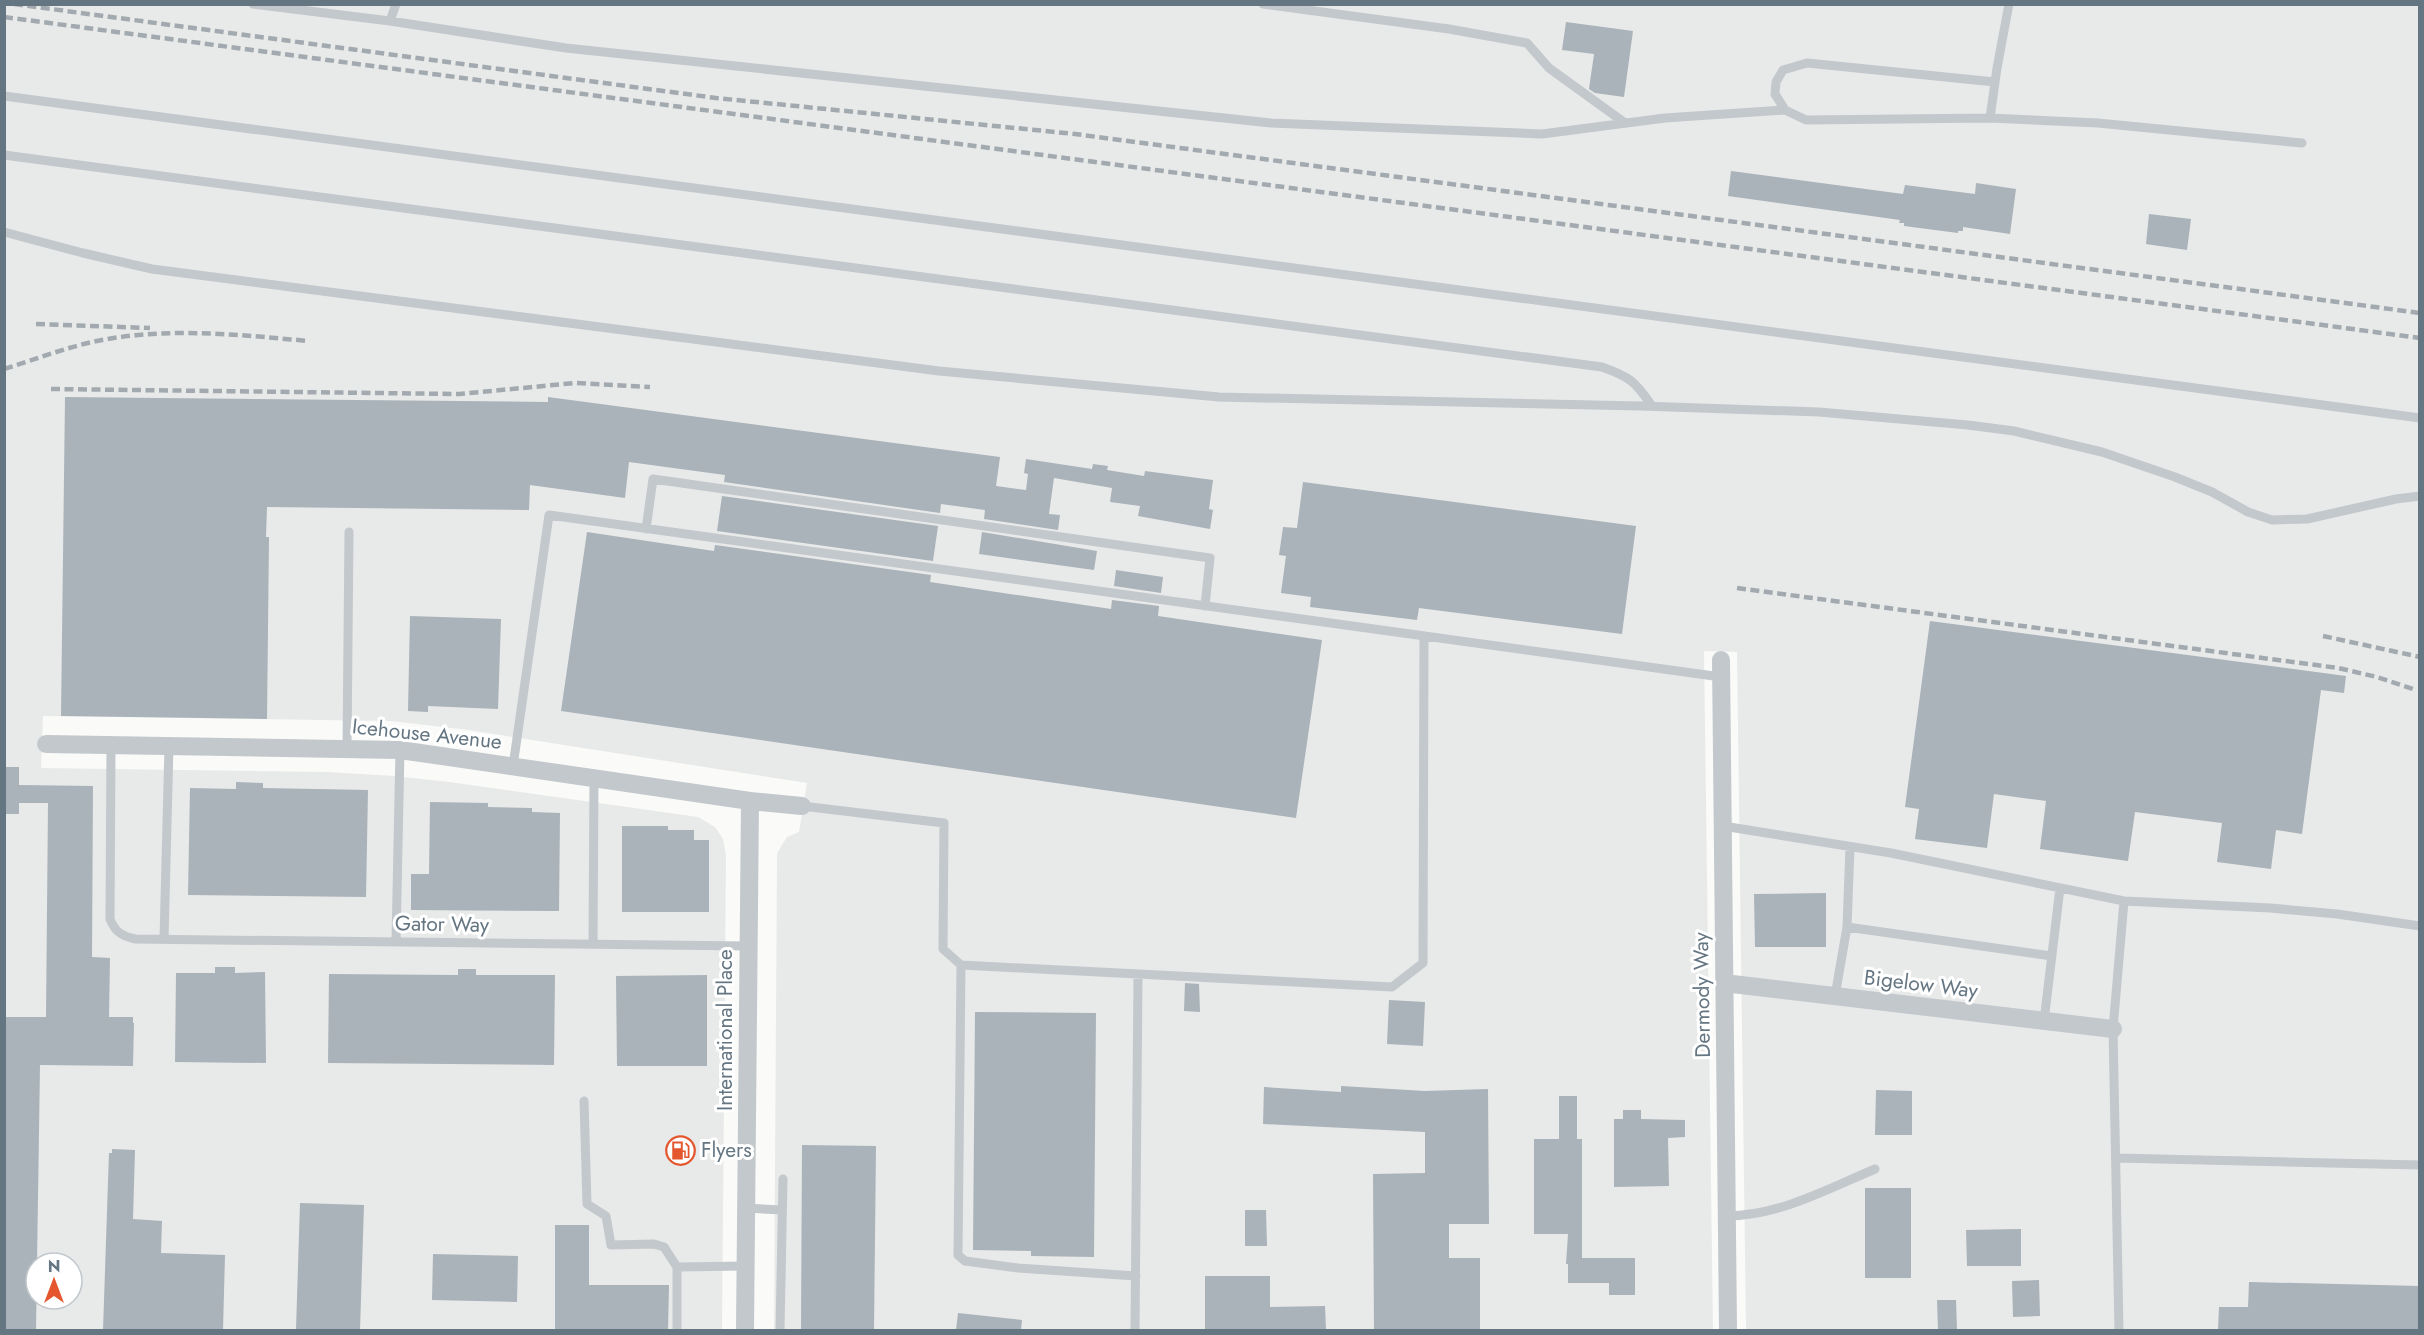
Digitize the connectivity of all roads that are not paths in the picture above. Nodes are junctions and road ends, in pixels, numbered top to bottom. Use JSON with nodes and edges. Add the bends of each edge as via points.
{"nodes":[{"id":1,"x":252,"y":4,"type":"edge"},
{"id":2,"x":396,"y":4,"type":"edge"},
{"id":3,"x":1263,"y":4,"type":"edge"},
{"id":4,"x":2009,"y":4,"type":"edge"},
{"id":5,"x":390,"y":21,"type":"junction"},
{"id":6,"x":1995,"y":82,"type":"junction"},
{"id":7,"x":4,"y":96,"type":"edge"},
{"id":8,"x":1785,"y":110,"type":"junction"},
{"id":9,"x":1990,"y":118,"type":"junction"},
{"id":10,"x":1625,"y":123,"type":"junction"},
{"id":11,"x":2302,"y":143,"type":"dead end"},
{"id":12,"x":4,"y":155,"type":"edge"},
{"id":13,"x":4,"y":232,"type":"edge"},
{"id":14,"x":1652,"y":406,"type":"junction"},
{"id":15,"x":2420,"y":418,"type":"edge"},
{"id":16,"x":2420,"y":496,"type":"edge"},
{"id":17,"x":646,"y":529,"type":"junction"},
{"id":18,"x":348,"y":532,"type":"dead end"},
{"id":19,"x":1205,"y":606,"type":"junction"},
{"id":20,"x":1424,"y":636,"type":"junction"},
{"id":21,"x":1721,"y":669,"type":"joint"},
{"id":22,"x":46,"y":744,"type":"dead end"},
{"id":23,"x":111,"y":745,"type":"junction"},
{"id":24,"x":169,"y":746,"type":"junction"},
{"id":25,"x":347,"y":748,"type":"junction"},
{"id":26,"x":400,"y":750,"type":"junction"},
{"id":27,"x":513,"y":765,"type":"junction"},
{"id":28,"x":594,"y":778,"type":"junction"},
{"id":29,"x":750,"y":801,"type":"junction"},
{"id":30,"x":802,"y":806,"type":"joint"},
{"id":31,"x":1723,"y":826,"type":"junction"},
{"id":32,"x":1850,"y":847,"type":"junction"},
{"id":33,"x":2060,"y":888,"type":"junction"},
{"id":34,"x":2124,"y":901,"type":"junction"},
{"id":35,"x":2420,"y":926,"type":"edge"},
{"id":36,"x":1847,"y":927,"type":"junction"},
{"id":37,"x":164,"y":939,"type":"junction"},
{"id":38,"x":396,"y":941,"type":"junction"},
{"id":39,"x":593,"y":944,"type":"junction"},
{"id":40,"x":748,"y":946,"type":"junction"},
{"id":41,"x":2052,"y":956,"type":"junction"},
{"id":42,"x":961,"y":965,"type":"junction"},
{"id":43,"x":1138,"y":974,"type":"junction"},
{"id":44,"x":1724,"y":983,"type":"junction"},
{"id":45,"x":1835,"y":996,"type":"junction"},
{"id":46,"x":2044,"y":1021,"type":"junction"},
{"id":47,"x":2113,"y":1029,"type":"junction"},
{"id":48,"x":584,"y":1101,"type":"dead end"},
{"id":49,"x":2116,"y":1158,"type":"junction"},
{"id":50,"x":2420,"y":1165,"type":"edge"},
{"id":51,"x":1875,"y":1169,"type":"dead end"},
{"id":52,"x":783,"y":1179,"type":"dead end"},
{"id":53,"x":746,"y":1208,"type":"junction"},
{"id":54,"x":782,"y":1209,"type":"junction"},
{"id":55,"x":1727,"y":1216,"type":"junction"},
{"id":56,"x":746,"y":1266,"type":"junction"},
{"id":57,"x":677,"y":1267,"type":"junction"},
{"id":58,"x":1136,"y":1276,"type":"junction"},
{"id":59,"x":677,"y":1330,"type":"edge"},
{"id":60,"x":745,"y":1330,"type":"edge"},
{"id":61,"x":780,"y":1330,"type":"edge"},
{"id":62,"x":1135,"y":1330,"type":"edge"},
{"id":63,"x":1728,"y":1330,"type":"edge"},
{"id":64,"x":2119,"y":1330,"type":"edge"}],
"edges":[{"from":1,"to":5,"type":"lane"},
{"from":2,"to":5,"type":"lane"},
{"from":3,"to":10,"type":"lane","via":[[1449,28],[1527,43],[1549,68]]},
{"from":4,"to":6,"type":"lane"},
{"from":5,"to":10,"type":"lane","via":[[566,48],[1271,123],[1542,134]]},
{"from":6,"to":8,"type":"lane","via":[[1807,63],[1784,70],[1776,82],[1775,94]]},
{"from":6,"to":9,"type":"lane"},
{"from":7,"to":15,"type":"lane"},
{"from":8,"to":9,"type":"lane","via":[[1806,120]]},
{"from":8,"to":10,"type":"lane"},
{"from":9,"to":11,"type":"lane","via":[[2098,123]]},
{"from":12,"to":14,"type":"lane","via":[[1602,367],[1627,376]]},
{"from":13,"to":14,"type":"lane","via":[[163,270],[962,373],[1219,397]]},
{"from":14,"to":16,"type":"lane","via":[[1819,412],[2014,431],[2102,452],[2175,477],[2272,520],[2307,519]]},
{"from":17,"to":19,"type":"lane"},
{"from":17,"to":19,"type":"lane","via":[[653,480],[1210,558]]},
{"from":17,"to":27,"type":"lane","via":[[549,515]]},
{"from":18,"to":25,"type":"lane"},
{"from":19,"to":20,"type":"lane"},
{"from":20,"to":21,"type":"lane"},
{"from":20,"to":43,"type":"lane","via":[[1423,963],[1392,987]]},
{"from":21,"to":31,"type":"street","name":"Dermody Way"},
{"from":22,"to":23,"type":"street","name":"Icehouse Avenue"},
{"from":23,"to":24,"type":"street","name":"Icehouse Avenue"},
{"from":23,"to":37,"type":"lane","name":"Gator Way","via":[[110,919],[115,930],[135,939]]},
{"from":24,"to":25,"type":"street","name":"Icehouse Avenue"},
{"from":24,"to":37,"type":"lane"},
{"from":25,"to":26,"type":"street","name":"Icehouse Avenue"},
{"from":26,"to":27,"type":"street","name":"Icehouse Avenue"},
{"from":26,"to":38,"type":"lane"},
{"from":27,"to":28,"type":"street","name":"Icehouse Avenue"},
{"from":28,"to":29,"type":"street","name":"Icehouse Avenue"},
{"from":28,"to":39,"type":"lane"},
{"from":29,"to":30,"type":"street","name":"Icehouse Avenue"},
{"from":29,"to":40,"type":"street","name":"International Place"},
{"from":30,"to":42,"type":"lane","via":[[944,824],[943,948]]},
{"from":31,"to":32,"type":"lane"},
{"from":31,"to":44,"type":"street","name":"Dermody Way"},
{"from":32,"to":33,"type":"lane"},
{"from":32,"to":36,"type":"lane"},
{"from":33,"to":34,"type":"lane"},
{"from":33,"to":41,"type":"lane"},
{"from":34,"to":35,"type":"lane","via":[[2304,911]]},
{"from":34,"to":47,"type":"lane"},
{"from":36,"to":41,"type":"lane"},
{"from":36,"to":45,"type":"lane"},
{"from":37,"to":38,"type":"lane","name":"Gator Way"},
{"from":38,"to":39,"type":"lane","name":"Gator Way"},
{"from":39,"to":40,"type":"lane","name":"Gator Way"},
{"from":40,"to":53,"type":"street","name":"International Place"},
{"from":41,"to":46,"type":"lane"},
{"from":42,"to":43,"type":"lane"},
{"from":42,"to":58,"type":"lane","via":[[958,1255],[965,1261],[1018,1268]]},
{"from":43,"to":58,"type":"lane"},
{"from":44,"to":45,"type":"street","name":"Bigelow Way"},
{"from":44,"to":55,"type":"street","name":"Dermody Way"},
{"from":45,"to":46,"type":"street","name":"Bigelow Way"},
{"from":46,"to":47,"type":"street","name":"Bigelow Way"},
{"from":47,"to":49,"type":"lane"},
{"from":48,"to":57,"type":"lane","via":[[587,1204],[606,1216],[611,1245],[664,1247]]},
{"from":49,"to":50,"type":"lane"},
{"from":49,"to":64,"type":"lane"},
{"from":51,"to":55,"type":"lane","via":[[1804,1200],[1746,1216]]},
{"from":52,"to":54,"type":"lane"},
{"from":53,"to":54,"type":"lane"},
{"from":53,"to":56,"type":"street","name":"International Place"},
{"from":54,"to":61,"type":"lane"},
{"from":55,"to":63,"type":"street","name":"Dermody Way"},
{"from":56,"to":57,"type":"lane"},
{"from":56,"to":60,"type":"street","name":"International Place"},
{"from":57,"to":59,"type":"lane"},
{"from":58,"to":62,"type":"lane"}]}
